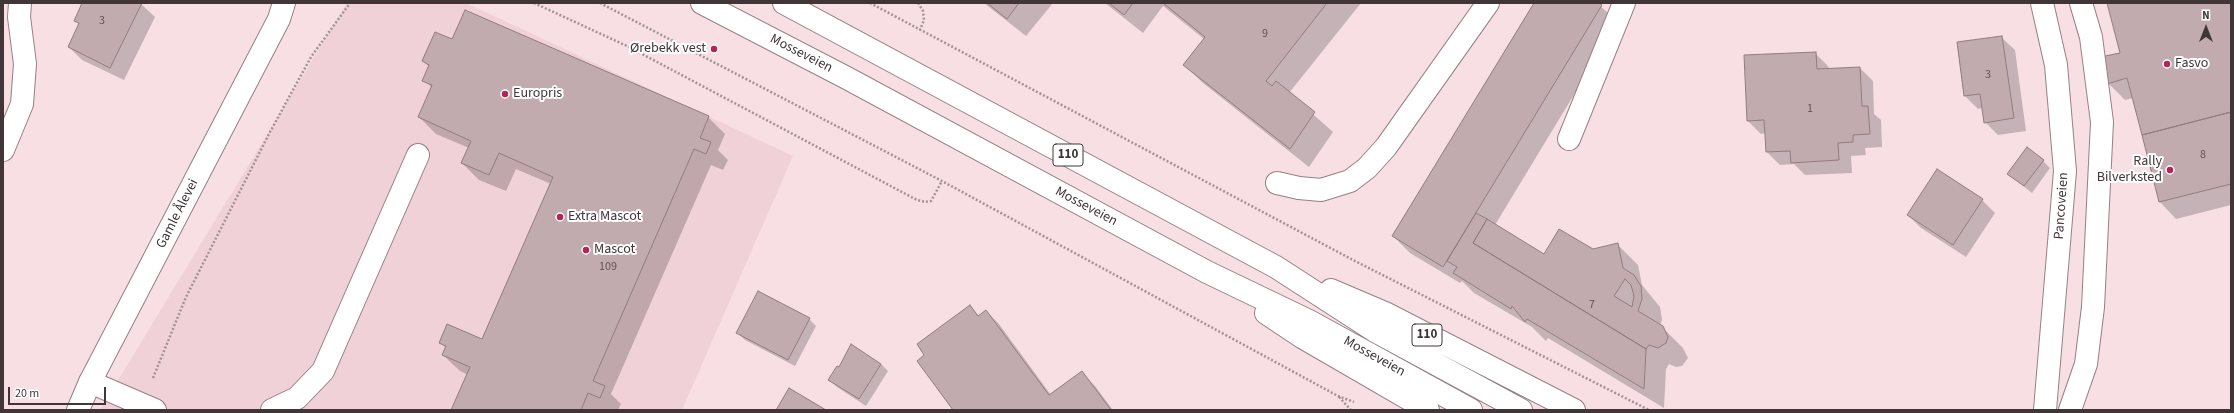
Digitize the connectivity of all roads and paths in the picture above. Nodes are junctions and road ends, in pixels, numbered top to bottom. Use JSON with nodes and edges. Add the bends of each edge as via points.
{"nodes":[{"id":1,"x":298,"y":3,"type":"edge"},
{"id":2,"x":350,"y":3,"type":"edge"},
{"id":3,"x":534,"y":3,"type":"edge"},
{"id":4,"x":600,"y":3,"type":"edge"},
{"id":5,"x":702,"y":3,"type":"edge"},
{"id":6,"x":784,"y":3,"type":"edge"},
{"id":7,"x":870,"y":3,"type":"edge"},
{"id":8,"x":918,"y":3,"type":"edge"},
{"id":9,"x":1488,"y":3,"type":"edge"},
{"id":10,"x":1624,"y":3,"type":"edge"},
{"id":11,"x":2042,"y":3,"type":"edge"},
{"id":12,"x":2081,"y":3,"type":"edge"},
{"id":13,"x":281,"y":11,"type":"edge"},
{"id":14,"x":14,"y":14,"type":"edge"},
{"id":15,"x":920,"y":30,"type":"junction"},
{"id":16,"x":1569,"y":139,"type":"dead end"},
{"id":17,"x":3,"y":150,"type":"edge"},
{"id":18,"x":418,"y":155,"type":"dead end"},
{"id":19,"x":942,"y":181,"type":"junction"},
{"id":20,"x":1277,"y":182,"type":"dead end"},
{"id":21,"x":1276,"y":267,"type":"junction"},
{"id":22,"x":1208,"y":272,"type":"junction"},
{"id":23,"x":90,"y":382,"type":"junction"},
{"id":24,"x":148,"y":407,"type":"edge"},
{"id":25,"x":78,"y":410,"type":"edge"},
{"id":26,"x":272,"y":410,"type":"edge"},
{"id":27,"x":1351,"y":410,"type":"edge"},
{"id":28,"x":1428,"y":410,"type":"edge"},
{"id":29,"x":1471,"y":410,"type":"edge"},
{"id":30,"x":1521,"y":410,"type":"edge"},
{"id":31,"x":1574,"y":410,"type":"edge"},
{"id":32,"x":1649,"y":410,"type":"edge"},
{"id":33,"x":2045,"y":410,"type":"edge"},
{"id":34,"x":2070,"y":410,"type":"edge"}],
"edges":[{"from":1,"to":13,"type":"main road","name":"Gamle Ålevei"},
{"from":2,"to":24,"type":"path","via":[[311,58],[270,132],[186,297],[160,364]]},
{"from":3,"to":19,"type":"path","via":[[627,46],[917,200],[932,201]]},
{"from":4,"to":19,"type":"path"},
{"from":5,"to":22,"type":"main road","name":"Mosseveien","number":"110"},
{"from":6,"to":21,"type":"main road","name":"Mosseveien","number":"110"},
{"from":7,"to":15,"type":"path"},
{"from":8,"to":15,"type":"path","via":[[923,11],[924,20]]},
{"from":9,"to":20,"type":"main road","via":[[1386,147],[1367,168],[1350,181],[1321,190]]},
{"from":10,"to":16,"type":"main road"},
{"from":11,"to":33,"type":"main road","name":"Pancoveien","via":[[2056,65],[2065,171]]},
{"from":12,"to":34,"type":"main road","via":[[2091,37],[2102,122],[2089,342],[2086,364]]},
{"from":13,"to":23,"type":"main road","name":"Gamle Ålevei"},
{"from":14,"to":17,"type":"main road","via":[[25,64],[22,104]]},
{"from":15,"to":32,"type":"path","via":[[1353,260]]},
{"from":18,"to":26,"type":"main road","via":[[323,371],[297,398]]},
{"from":19,"to":27,"type":"path","via":[[1338,396]]},
{"from":21,"to":30,"type":"main road","name":"Mosseveien","number":"110","via":[[1375,331]]},
{"from":21,"to":31,"type":"main road","number":"110","via":[[1385,313]]},
{"from":22,"to":28,"type":"main road","number":"110","via":[[1302,337]]},
{"from":22,"to":29,"type":"main road","name":"Mosseveien","number":"110","via":[[1309,321]]},
{"from":23,"to":24,"type":"main road"},
{"from":23,"to":25,"type":"main road","name":"Gamle Ålevei"}]}
